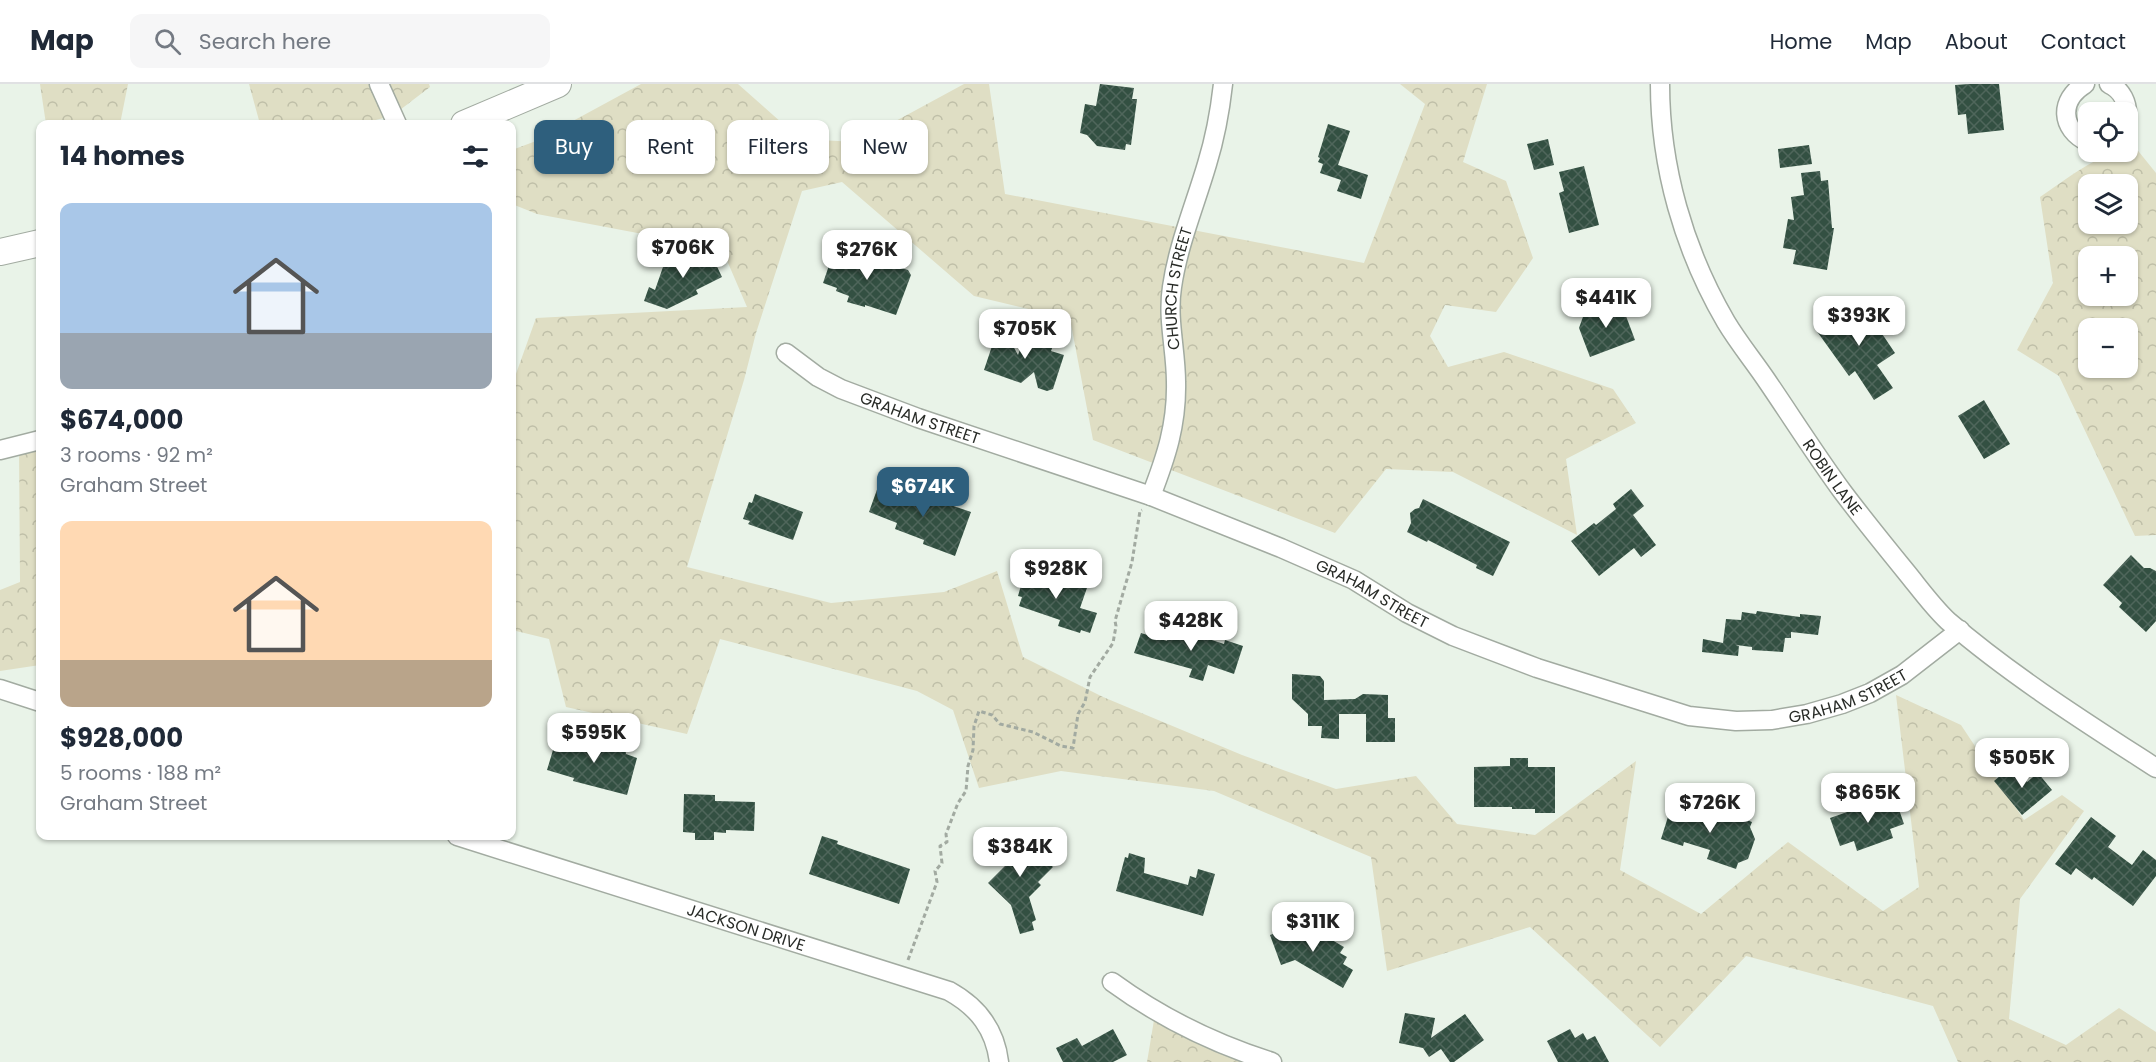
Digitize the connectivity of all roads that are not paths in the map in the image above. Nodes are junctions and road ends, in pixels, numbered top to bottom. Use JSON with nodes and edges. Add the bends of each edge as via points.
{"nodes":[{"id":1,"x":380,"y":84,"type":"edge"},
{"id":2,"x":558,"y":84,"type":"edge"},
{"id":3,"x":1223,"y":84,"type":"edge"},
{"id":4,"x":1660,"y":84,"type":"edge"},
{"id":5,"x":2085,"y":84,"type":"edge"},
{"id":6,"x":2109,"y":84,"type":"edge"},
{"id":7,"x":2126,"y":102,"type":"edge"},
{"id":8,"x":395,"y":120,"type":"edge"},
{"id":9,"x":473,"y":120,"type":"edge"},
{"id":10,"x":2078,"y":137,"type":"edge"},
{"id":11,"x":36,"y":244,"type":"edge"},
{"id":12,"x":0,"y":252,"type":"edge"},
{"id":13,"x":786,"y":353,"type":"dead end"},
{"id":14,"x":36,"y":441,"type":"edge"},
{"id":15,"x":0,"y":450,"type":"edge"},
{"id":16,"x":1150,"y":496,"type":"junction"},
{"id":17,"x":1960,"y":630,"type":"junction"},
{"id":18,"x":0,"y":689,"type":"edge"},
{"id":19,"x":36,"y":701,"type":"edge"},
{"id":20,"x":2156,"y":768,"type":"edge"},
{"id":21,"x":470,"y":840,"type":"edge"},
{"id":22,"x":1112,"y":982,"type":"dead end"},
{"id":23,"x":999,"y":1062,"type":"edge"},
{"id":24,"x":1272,"y":1062,"type":"edge"}],
"edges":[{"from":1,"to":8,"type":"street"},
{"from":2,"to":9,"type":"main road"},
{"from":3,"to":16,"type":"street","name":"CHURCH STREET","via":[[1213,142],[1172,288],[1176,410],[1168,451]]},
{"from":4,"to":17,"type":"street","name":"ROBIN LANE","via":[[1662,129],[1678,210],[1707,287],[1726,322],[1865,522]]},
{"from":5,"to":10,"type":"street","via":[[2076,89],[2066,108],[2070,128]]},
{"from":6,"to":7,"type":"street"},
{"from":11,"to":12,"type":"main road"},
{"from":13,"to":16,"type":"street","name":"GRAHAM STREET","via":[[841,389]]},
{"from":14,"to":15,"type":"street"},
{"from":16,"to":17,"type":"street","name":"GRAHAM STREET","via":[[1354,580],[1454,636],[1689,716],[1772,720],[1842,704],[1902,675]]},
{"from":17,"to":20,"type":"street","name":"ROBIN LANE","via":[[2086,723]]},
{"from":18,"to":19,"type":"street"},
{"from":21,"to":23,"type":"street","name":"JACKSON DRIVE","via":[[949,991],[980,1013],[990,1029]]},
{"from":22,"to":24,"type":"street","via":[[1136,1000],[1209,1039]]}]}
